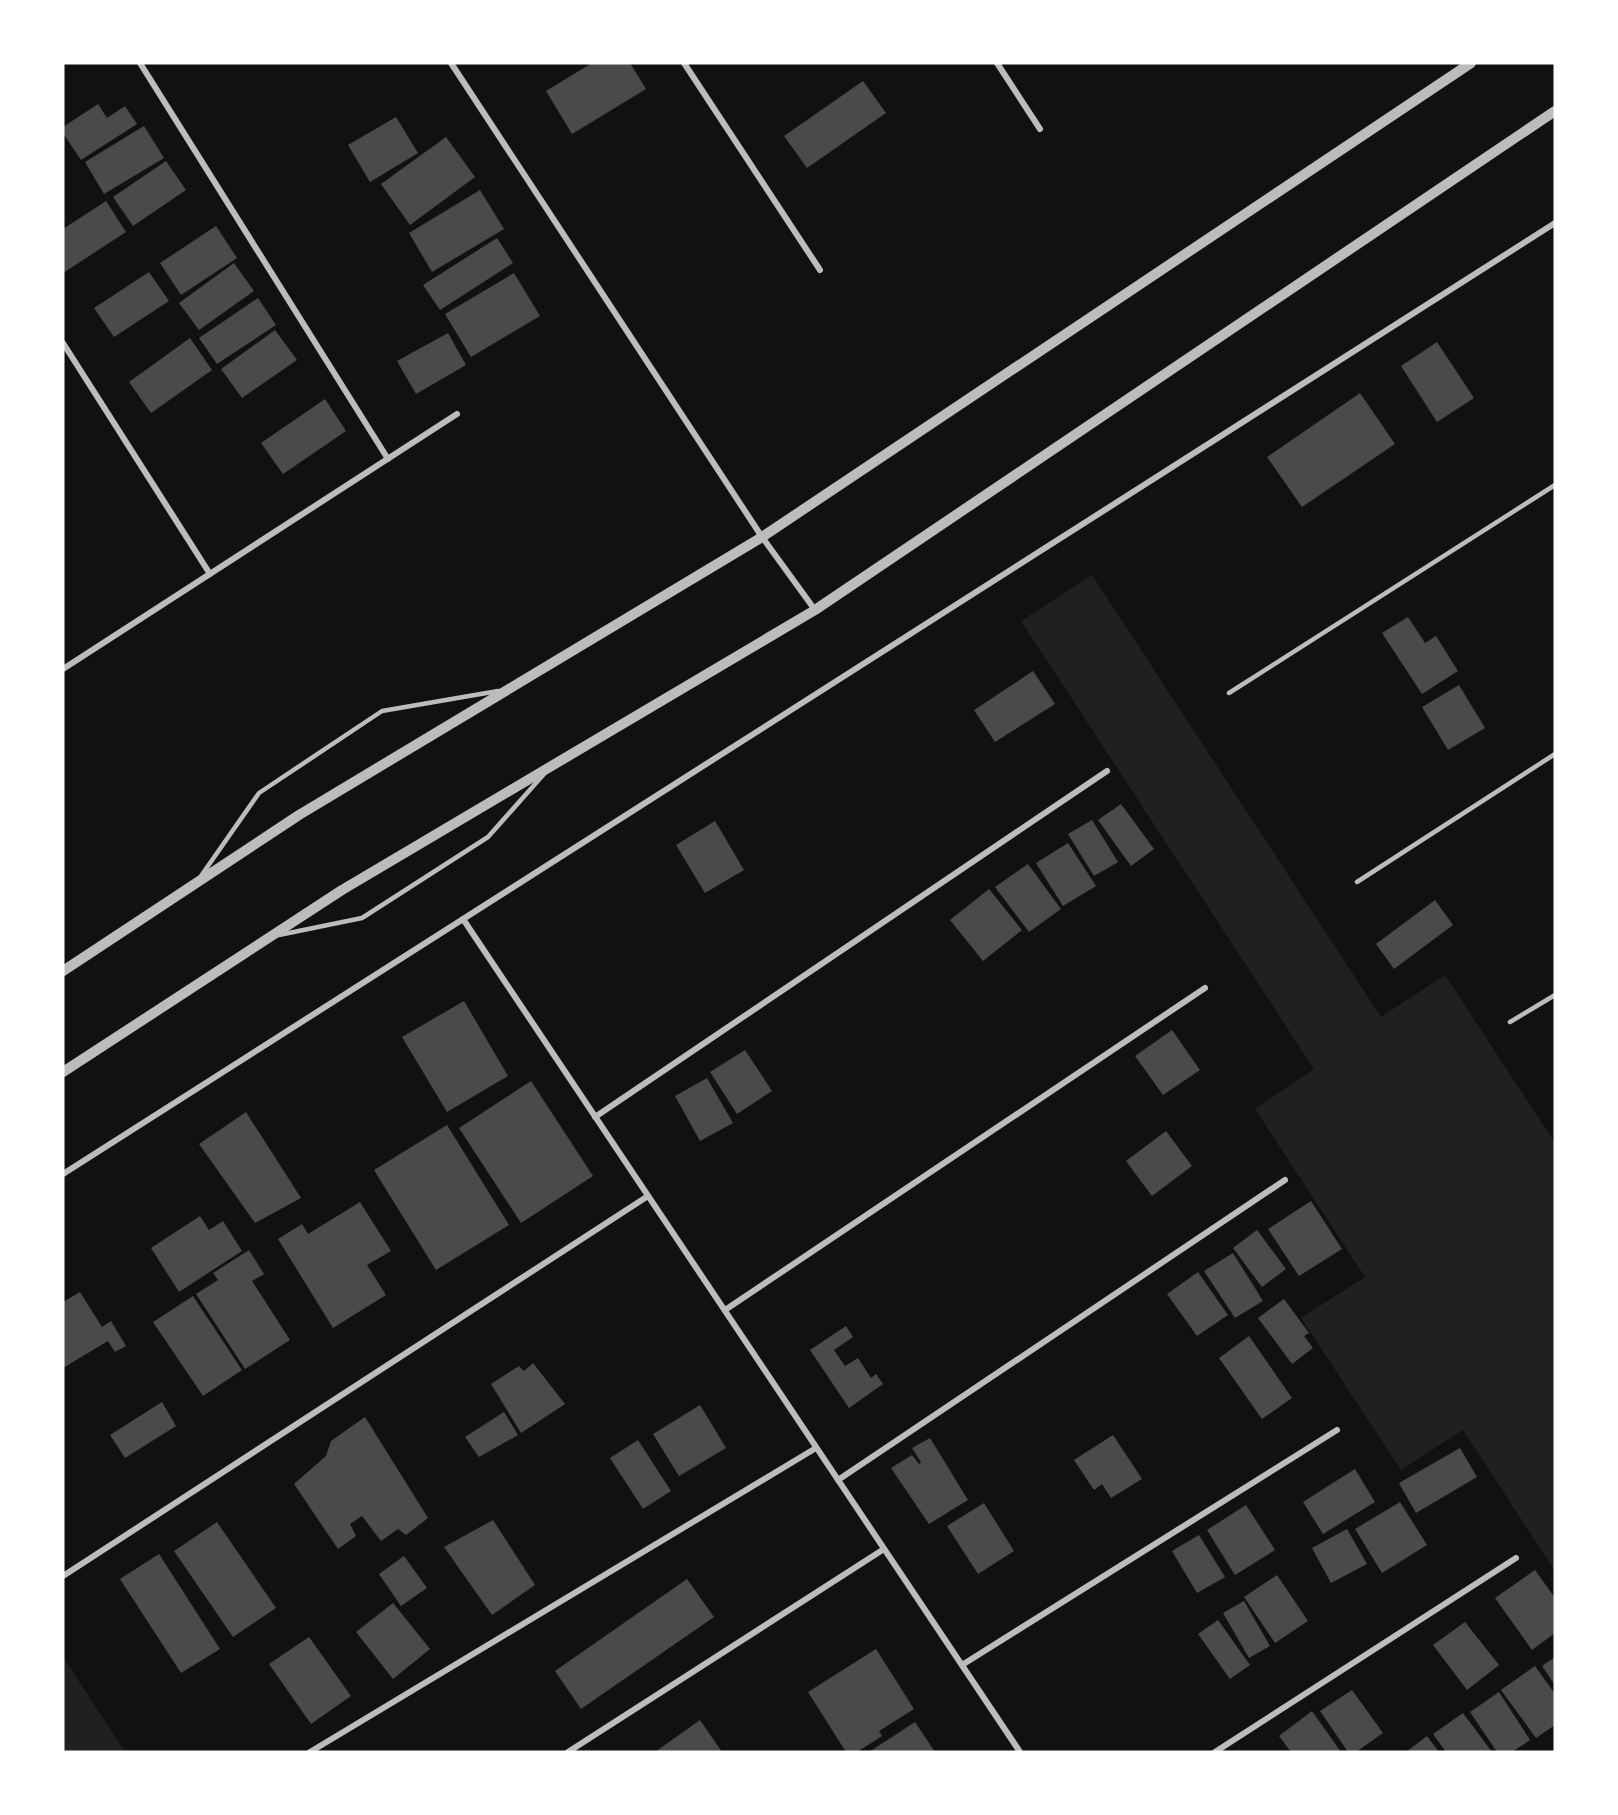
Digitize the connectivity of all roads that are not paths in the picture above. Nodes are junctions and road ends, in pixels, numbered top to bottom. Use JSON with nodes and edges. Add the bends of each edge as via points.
{"nodes":[{"id":1,"x":140,"y":63,"type":"edge"},
{"id":2,"x":451,"y":63,"type":"edge"},
{"id":3,"x":684,"y":63,"type":"edge"},
{"id":4,"x":998,"y":63,"type":"edge"},
{"id":5,"x":1471,"y":63,"type":"edge"},
{"id":6,"x":1555,"y":111,"type":"edge"},
{"id":7,"x":1040,"y":129,"type":"dead end"},
{"id":8,"x":1555,"y":223,"type":"edge"},
{"id":9,"x":820,"y":270,"type":"dead end"},
{"id":10,"x":63,"y":343,"type":"edge"},
{"id":11,"x":457,"y":414,"type":"dead end"},
{"id":12,"x":388,"y":459,"type":"junction"},
{"id":13,"x":1555,"y":485,"type":"edge"},
{"id":14,"x":762,"y":537,"type":"junction"},
{"id":15,"x":210,"y":574,"type":"junction"},
{"id":16,"x":815,"y":610,"type":"junction"},
{"id":17,"x":63,"y":669,"type":"edge"},
{"id":18,"x":509,"y":689,"type":"junction"},
{"id":19,"x":1229,"y":693,"type":"dead end"},
{"id":20,"x":1555,"y":754,"type":"edge"},
{"id":21,"x":552,"y":766,"type":"junction"},
{"id":22,"x":1107,"y":771,"type":"dead end"},
{"id":23,"x":198,"y":880,"type":"junction"},
{"id":24,"x":1357,"y":882,"type":"dead end"},
{"id":25,"x":463,"y":919,"type":"junction"},
{"id":26,"x":271,"y":936,"type":"junction"},
{"id":27,"x":63,"y":971,"type":"edge"},
{"id":28,"x":1205,"y":988,"type":"dead end"},
{"id":29,"x":1555,"y":995,"type":"edge"},
{"id":30,"x":1510,"y":1022,"type":"dead end"},
{"id":31,"x":63,"y":1072,"type":"edge"},
{"id":32,"x":595,"y":1117,"type":"junction"},
{"id":33,"x":63,"y":1174,"type":"edge"},
{"id":34,"x":1285,"y":1180,"type":"dead end"},
{"id":35,"x":648,"y":1196,"type":"junction"},
{"id":36,"x":725,"y":1310,"type":"junction"},
{"id":37,"x":1336,"y":1430,"type":"dead end"},
{"id":38,"x":816,"y":1448,"type":"junction"},
{"id":39,"x":838,"y":1480,"type":"junction"},
{"id":40,"x":884,"y":1549,"type":"junction"},
{"id":41,"x":1516,"y":1558,"type":"dead end"},
{"id":42,"x":63,"y":1576,"type":"edge"},
{"id":43,"x":962,"y":1665,"type":"junction"},
{"id":44,"x":310,"y":1752,"type":"edge"},
{"id":45,"x":568,"y":1752,"type":"edge"},
{"id":46,"x":1020,"y":1752,"type":"edge"},
{"id":47,"x":1215,"y":1752,"type":"edge"}],
"edges":[{"from":1,"to":12,"type":"street"},
{"from":2,"to":14,"type":"street"},
{"from":3,"to":9,"type":"street"},
{"from":4,"to":7,"type":"street"},
{"from":5,"to":14,"type":"street"},
{"from":6,"to":16,"type":"street"},
{"from":8,"to":25,"type":"street"},
{"from":10,"to":15,"type":"street"},
{"from":11,"to":12,"type":"street"},
{"from":12,"to":15,"type":"street"},
{"from":13,"to":19,"type":"lane"},
{"from":14,"to":16,"type":"street"},
{"from":14,"to":18,"type":"street"},
{"from":15,"to":17,"type":"street"},
{"from":16,"to":21,"type":"street"},
{"from":18,"to":23,"type":"street"},
{"from":18,"to":23,"type":"lane","via":[[382,711],[259,793]]},
{"from":20,"to":24,"type":"lane"},
{"from":21,"to":26,"type":"street"},
{"from":21,"to":26,"type":"lane","via":[[488,837],[362,918]]},
{"from":22,"to":32,"type":"street"},
{"from":23,"to":27,"type":"street"},
{"from":25,"to":32,"type":"street"},
{"from":25,"to":33,"type":"street"},
{"from":26,"to":31,"type":"street"},
{"from":28,"to":36,"type":"street"},
{"from":29,"to":30,"type":"lane"},
{"from":32,"to":35,"type":"street"},
{"from":34,"to":39,"type":"street"},
{"from":35,"to":36,"type":"street"},
{"from":35,"to":42,"type":"street"},
{"from":36,"to":38,"type":"street"},
{"from":37,"to":43,"type":"street"},
{"from":38,"to":39,"type":"street"},
{"from":38,"to":44,"type":"street"},
{"from":39,"to":40,"type":"street"},
{"from":40,"to":43,"type":"street"},
{"from":40,"to":45,"type":"street"},
{"from":41,"to":47,"type":"street"},
{"from":43,"to":46,"type":"street"}]}
